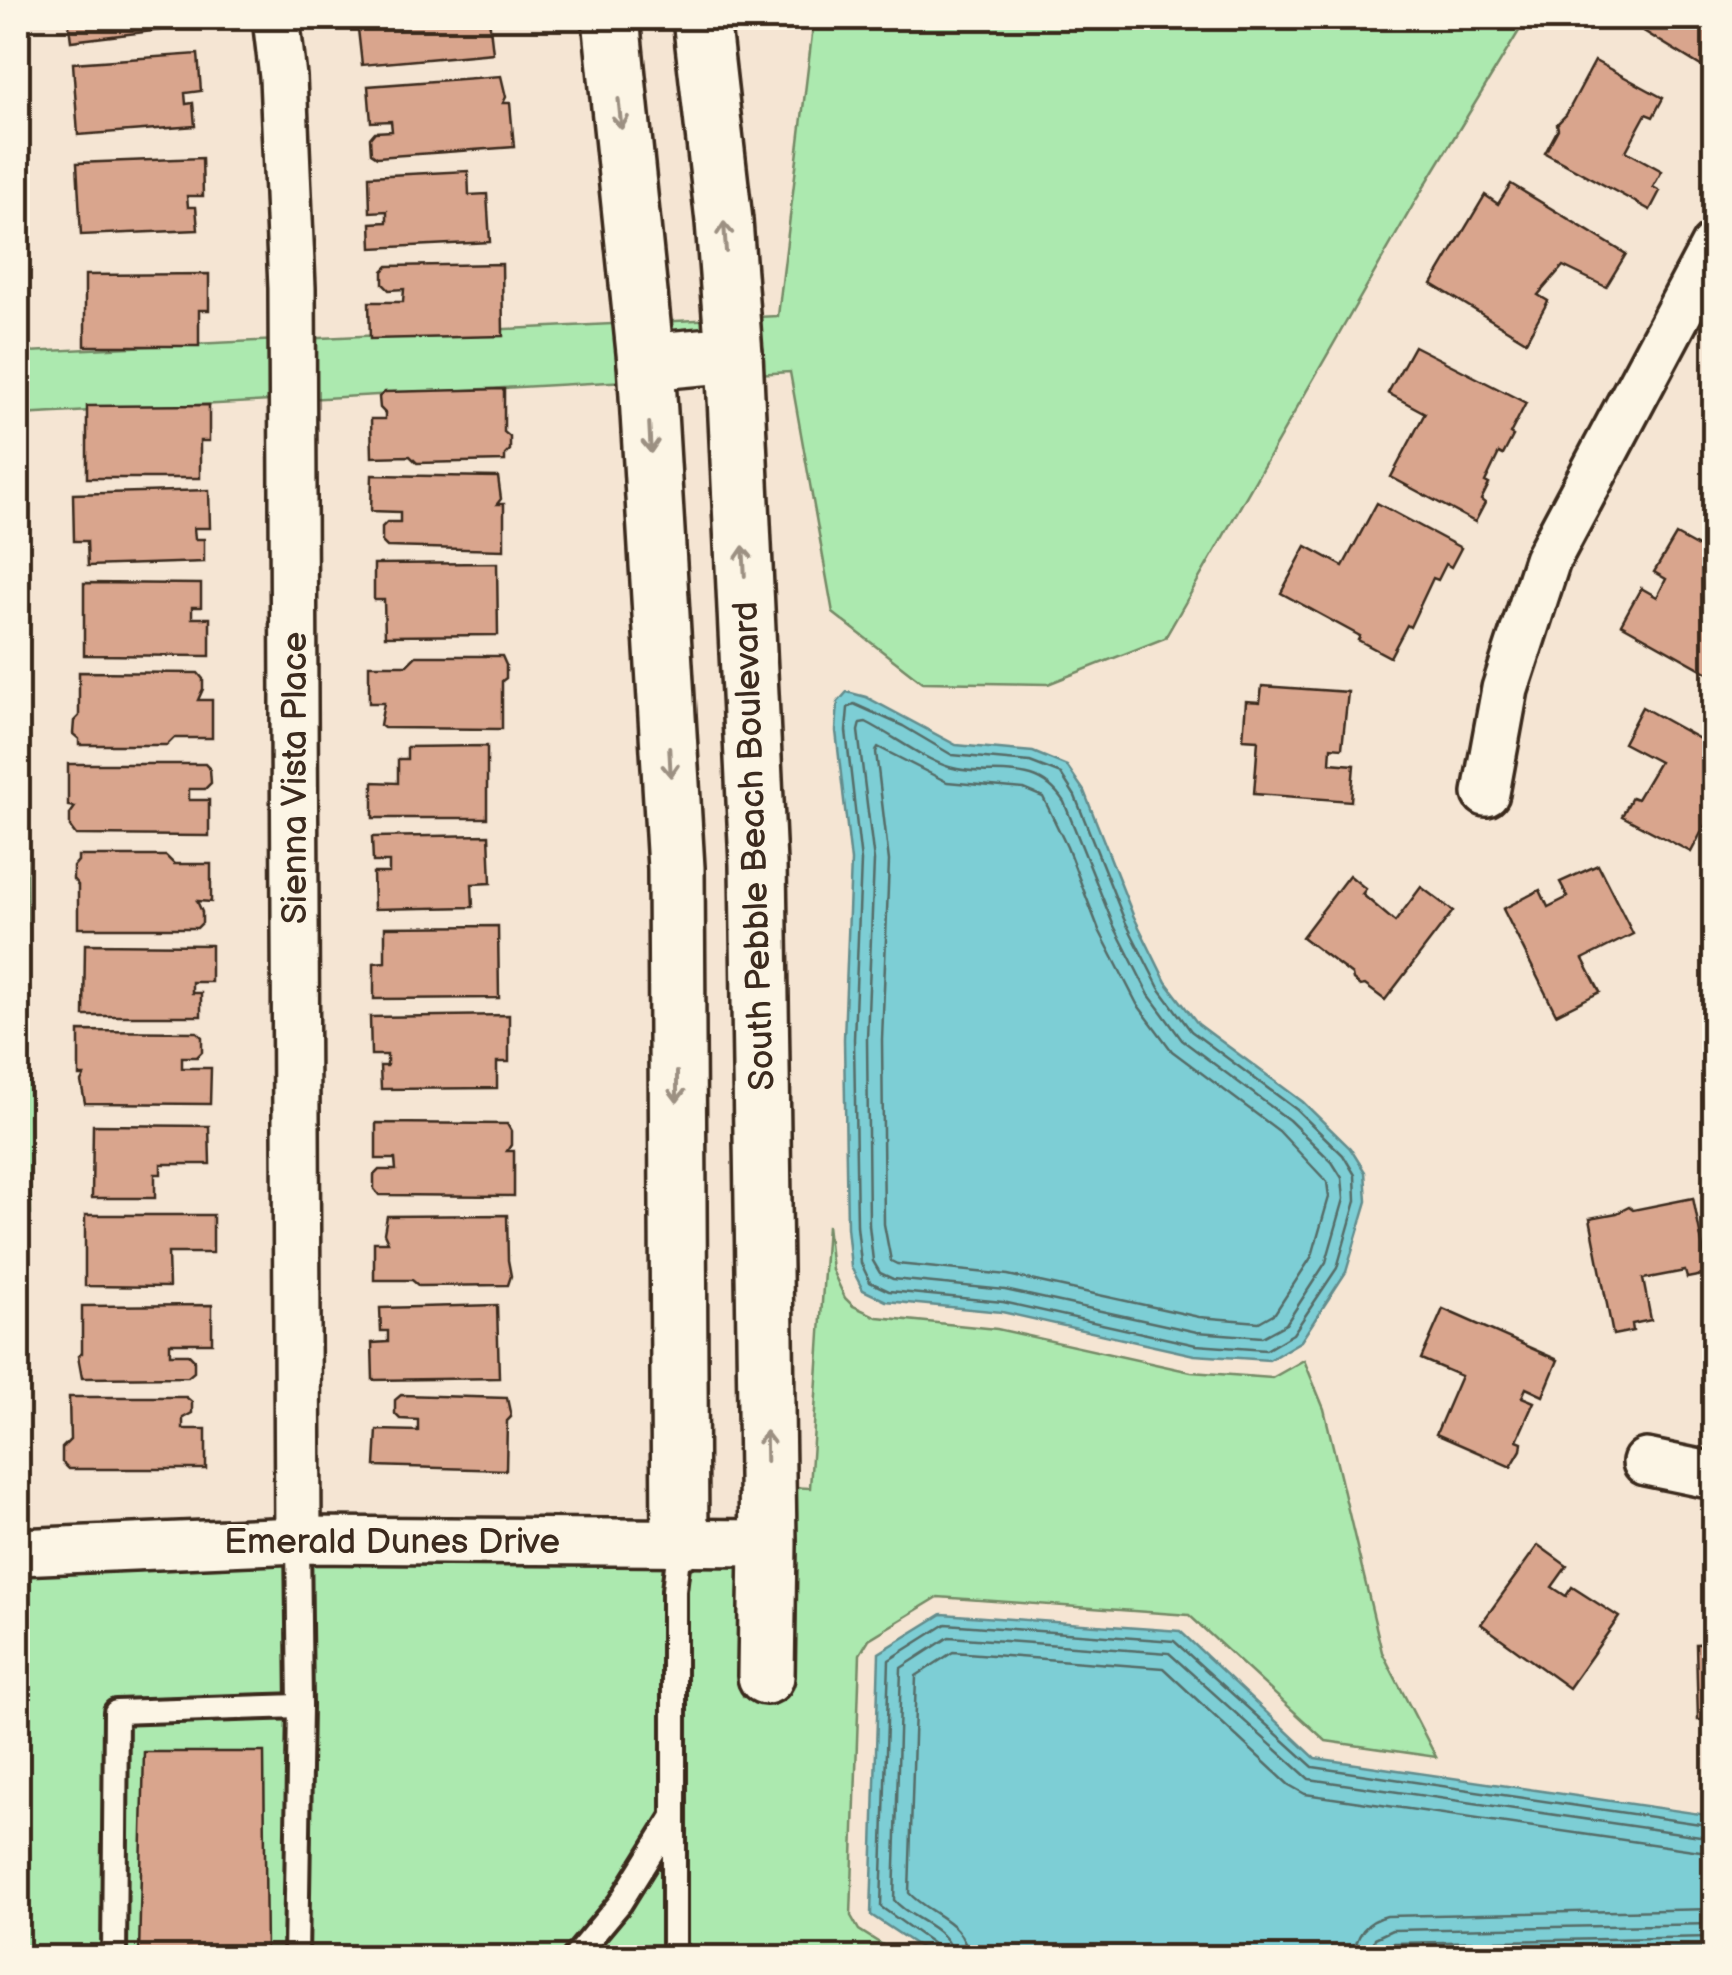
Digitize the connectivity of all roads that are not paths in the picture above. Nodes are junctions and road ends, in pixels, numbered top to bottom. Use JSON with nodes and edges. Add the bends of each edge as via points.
{"nodes":[{"id":1,"x":276,"y":18,"type":"edge"},
{"id":2,"x":610,"y":18,"type":"edge"},
{"id":3,"x":701,"y":18,"type":"edge"},
{"id":4,"x":1714,"y":246,"type":"edge"},
{"id":5,"x":734,"y":354,"type":"junction"},
{"id":6,"x":646,"y":362,"type":"junction"},
{"id":7,"x":1486,"y":792,"type":"dead end"},
{"id":8,"x":1646,"y":1462,"type":"dead end"},
{"id":9,"x":1714,"y":1476,"type":"edge"},
{"id":10,"x":298,"y":1540,"type":"junction"},
{"id":11,"x":680,"y":1542,"type":"junction"},
{"id":12,"x":768,"y":1544,"type":"junction"},
{"id":13,"x":18,"y":1552,"type":"edge"},
{"id":14,"x":766,"y":1676,"type":"dead end"},
{"id":15,"x":300,"y":1706,"type":"junction"},
{"id":16,"x":674,"y":1815,"type":"junction"},
{"id":17,"x":114,"y":1958,"type":"edge"},
{"id":18,"x":296,"y":1958,"type":"edge"},
{"id":19,"x":574,"y":1958,"type":"edge"},
{"id":20,"x":674,"y":1958,"type":"edge"}],
"edges":[{"from":1,"to":10,"type":"street","name":"Sienna Vista Place","via":[[292,288]]},
{"from":2,"to":6,"type":"street","one_way":true},
{"from":5,"to":3,"type":"street","name":"South Pebble Beach Boulevard","one_way":true},
{"from":4,"to":7,"type":"street","via":[[1547,560],[1504,689]]},
{"from":5,"to":6,"type":"street"},
{"from":12,"to":5,"type":"street","name":"South Pebble Beach Boulevard","one_way":true,"via":[[758,864]]},
{"from":6,"to":11,"type":"street","one_way":true,"via":[[676,868]]},
{"from":8,"to":9,"type":"street"},
{"from":10,"to":11,"type":"street","name":"Emerald Dunes Drive"},
{"from":10,"to":13,"type":"street","name":"Emerald Dunes Drive"},
{"from":10,"to":15,"type":"lane"},
{"from":11,"to":12,"type":"street","name":"Emerald Dunes Drive"},
{"from":11,"to":16,"type":"lane"},
{"from":12,"to":14,"type":"street","name":"South Pebble Beach Boulevard"},
{"from":15,"to":17,"type":"lane","via":[[116,1712]]},
{"from":15,"to":18,"type":"lane"},
{"from":16,"to":19,"type":"lane","via":[[620,1904]]},
{"from":16,"to":20,"type":"lane"}]}
